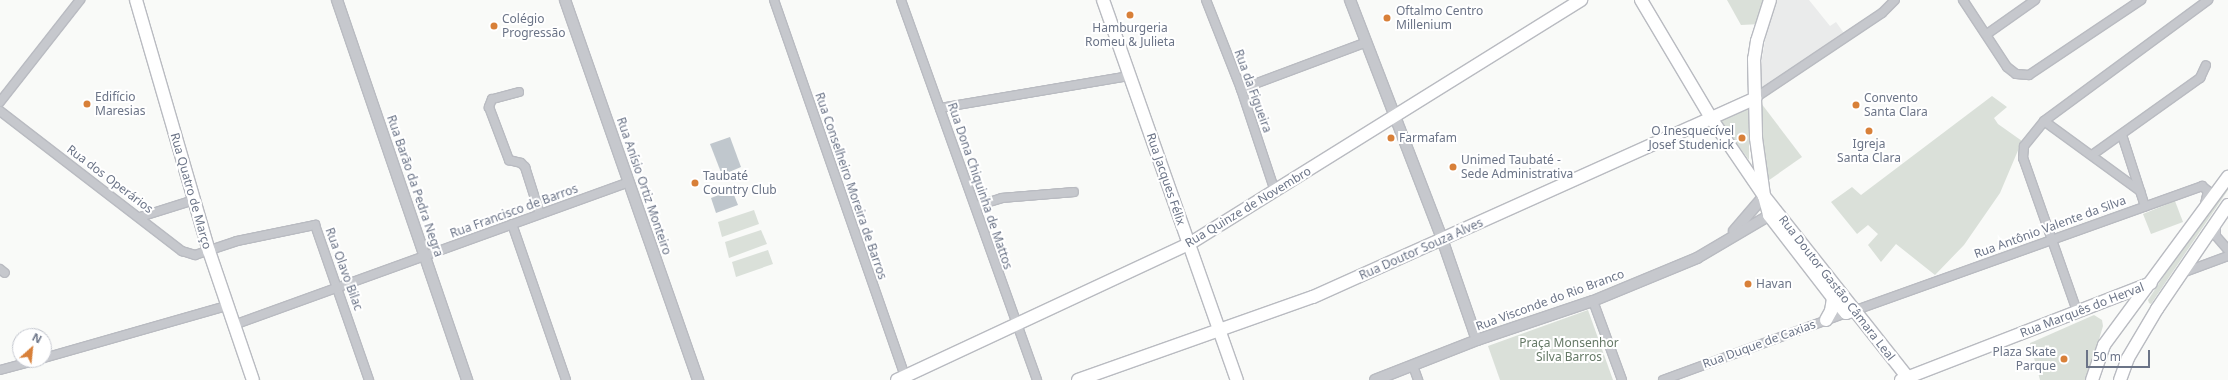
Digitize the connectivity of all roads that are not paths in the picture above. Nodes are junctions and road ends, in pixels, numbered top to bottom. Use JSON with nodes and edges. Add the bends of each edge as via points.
{"nodes":[{"id":1,"x":80,"y":0,"type":"edge"},
{"id":2,"x":136,"y":0,"type":"edge"},
{"id":3,"x":337,"y":0,"type":"edge"},
{"id":4,"x":565,"y":0,"type":"edge"},
{"id":5,"x":774,"y":0,"type":"edge"},
{"id":6,"x":901,"y":0,"type":"edge"},
{"id":7,"x":1103,"y":0,"type":"edge"},
{"id":8,"x":1206,"y":0,"type":"edge"},
{"id":9,"x":1350,"y":0,"type":"edge"},
{"id":10,"x":1581,"y":0,"type":"edge"},
{"id":11,"x":1641,"y":0,"type":"edge"},
{"id":12,"x":1770,"y":0,"type":"edge"},
{"id":13,"x":1895,"y":0,"type":"edge"},
{"id":14,"x":1963,"y":0,"type":"edge"},
{"id":15,"x":2035,"y":0,"type":"edge"},
{"id":16,"x":2141,"y":0,"type":"edge"},
{"id":17,"x":2208,"y":0,"type":"edge"},
{"id":18,"x":1987,"y":34,"type":"junction"},
{"id":19,"x":1366,"y":42,"type":"junction"},
{"id":20,"x":2206,"y":66,"type":"dead end"},
{"id":21,"x":1130,"y":76,"type":"junction"},
{"id":22,"x":1241,"y":90,"type":"junction"},
{"id":23,"x":519,"y":92,"type":"dead end"},
{"id":24,"x":1755,"y":98,"type":"junction"},
{"id":25,"x":0,"y":102,"type":"edge"},
{"id":26,"x":940,"y":108,"type":"junction"},
{"id":27,"x":0,"y":111,"type":"edge"},
{"id":28,"x":1394,"y":116,"type":"junction"},
{"id":29,"x":1711,"y":118,"type":"junction"},
{"id":30,"x":2044,"y":121,"type":"junction"},
{"id":31,"x":2122,"y":135,"type":"junction"},
{"id":32,"x":2092,"y":156,"type":"junction"},
{"id":33,"x":2228,"y":177,"type":"edge"},
{"id":34,"x":629,"y":182,"type":"junction"},
{"id":35,"x":1275,"y":191,"type":"junction"},
{"id":36,"x":2140,"y":191,"type":"junction"},
{"id":37,"x":1074,"y":192,"type":"dead end"},
{"id":38,"x":1764,"y":196,"type":"junction"},
{"id":39,"x":194,"y":200,"type":"junction"},
{"id":40,"x":2228,"y":204,"type":"edge"},
{"id":41,"x":976,"y":206,"type":"junction"},
{"id":42,"x":2145,"y":206,"type":"junction"},
{"id":43,"x":1773,"y":213,"type":"junction"},
{"id":44,"x":540,"y":214,"type":"junction"},
{"id":45,"x":140,"y":217,"type":"junction"},
{"id":46,"x":2216,"y":223,"type":"junction"},
{"id":47,"x":512,"y":224,"type":"junction"},
{"id":48,"x":2190,"y":231,"type":"junction"},
{"id":49,"x":1729,"y":237,"type":"junction"},
{"id":50,"x":1442,"y":239,"type":"junction"},
{"id":51,"x":2052,"y":240,"type":"junction"},
{"id":52,"x":1189,"y":244,"type":"junction"},
{"id":53,"x":2228,"y":250,"type":"edge"},
{"id":54,"x":208,"y":251,"type":"junction"},
{"id":55,"x":425,"y":256,"type":"junction"},
{"id":56,"x":2228,"y":256,"type":"edge"},
{"id":57,"x":2182,"y":273,"type":"junction"},
{"id":58,"x":2151,"y":283,"type":"junction"},
{"id":59,"x":339,"y":288,"type":"junction"},
{"id":60,"x":2141,"y":297,"type":"junction"},
{"id":61,"x":1833,"y":298,"type":"junction"},
{"id":62,"x":1593,"y":300,"type":"junction"},
{"id":63,"x":227,"y":306,"type":"junction"},
{"id":64,"x":2157,"y":309,"type":"junction"},
{"id":65,"x":2077,"y":311,"type":"junction"},
{"id":66,"x":1851,"y":312,"type":"junction"},
{"id":67,"x":1826,"y":320,"type":"junction"},
{"id":68,"x":1017,"y":323,"type":"junction"},
{"id":69,"x":234,"y":325,"type":"junction"},
{"id":70,"x":1219,"y":331,"type":"junction"},
{"id":71,"x":1477,"y":340,"type":"junction"},
{"id":72,"x":52,"y":356,"type":"edge"},
{"id":73,"x":1413,"y":366,"type":"junction"},
{"id":74,"x":12,"y":367,"type":"edge"},
{"id":75,"x":0,"y":370,"type":"edge"},
{"id":76,"x":902,"y":379,"type":"edge"},
{"id":77,"x":1906,"y":379,"type":"edge"},
{"id":78,"x":253,"y":380,"type":"edge"},
{"id":79,"x":369,"y":380,"type":"edge"},
{"id":80,"x":467,"y":380,"type":"edge"},
{"id":81,"x":566,"y":380,"type":"edge"},
{"id":82,"x":698,"y":380,"type":"edge"},
{"id":83,"x":1036,"y":380,"type":"edge"},
{"id":84,"x":1078,"y":380,"type":"edge"},
{"id":85,"x":1237,"y":380,"type":"edge"},
{"id":86,"x":1375,"y":380,"type":"edge"},
{"id":87,"x":1418,"y":380,"type":"edge"},
{"id":88,"x":1622,"y":380,"type":"edge"},
{"id":89,"x":1663,"y":380,"type":"edge"},
{"id":90,"x":2092,"y":380,"type":"edge"},
{"id":91,"x":2120,"y":380,"type":"edge"}],
"edges":[{"from":1,"to":25,"type":"street"},
{"from":2,"to":39,"type":"main road","name":"Rua Quatro de Março"},
{"from":3,"to":55,"type":"street","name":"Rua Barão da Pedra Negra"},
{"from":4,"to":34,"type":"street","name":"Rua Anísio Ortiz Monteiro"},
{"from":5,"to":76,"type":"street","name":"Rua Conselheiro Moreira de Barros"},
{"from":6,"to":26,"type":"street","name":"Rua Dona Chiquinha de Mattos"},
{"from":7,"to":21,"type":"main road","name":"Rua Jacques Félix"},
{"from":8,"to":22,"type":"street","name":"Rua da Figueira"},
{"from":9,"to":19,"type":"street"},
{"from":10,"to":28,"type":"main road","name":"Rua Quinze de Novembro"},
{"from":11,"to":29,"type":"main road"},
{"from":12,"to":24,"type":"main road","via":[[1754,59]]},
{"from":13,"to":24,"type":"street","via":[[1882,13]]},
{"from":14,"to":18,"type":"street"},
{"from":15,"to":18,"type":"street"},
{"from":16,"to":18,"type":"street","via":[[2029,74],[2016,74],[2007,67]]},
{"from":17,"to":30,"type":"street"},
{"from":19,"to":22,"type":"street"},
{"from":19,"to":28,"type":"street"},
{"from":20,"to":31,"type":"street","via":[[2200,78]]},
{"from":21,"to":26,"type":"street"},
{"from":21,"to":52,"type":"main road","name":"Rua Jacques Félix"},
{"from":22,"to":35,"type":"street","name":"Rua da Figueira"},
{"from":23,"to":44,"type":"street","via":[[492,100],[489,106],[509,160],[521,163],[525,167]]},
{"from":24,"to":29,"type":"main road","name":"Rua Doutor Souza Alves"},
{"from":24,"to":38,"type":"main road","via":[[1757,160]]},
{"from":26,"to":41,"type":"street","name":"Rua Dona Chiquinha de Mattos"},
{"from":27,"to":45,"type":"street","name":"Rua dos Operários"},
{"from":28,"to":35,"type":"main road","name":"Rua Quinze de Novembro"},
{"from":28,"to":50,"type":"street"},
{"from":29,"to":38,"type":"main road"},
{"from":29,"to":50,"type":"main road","name":"Rua Doutor Souza Alves"},
{"from":30,"to":32,"type":"street"},
{"from":30,"to":51,"type":"street","via":[[2027,142],[2022,158]]},
{"from":31,"to":32,"type":"street"},
{"from":31,"to":36,"type":"street"},
{"from":32,"to":36,"type":"street"},
{"from":33,"to":48,"type":"main road"},
{"from":34,"to":44,"type":"street","name":"Rua Francisco de Barros"},
{"from":34,"to":82,"type":"street","name":"Rua Anísio Ortiz Monteiro"},
{"from":35,"to":52,"type":"main road","name":"Rua Quinze de Novembro"},
{"from":36,"to":42,"type":"street"},
{"from":37,"to":41,"type":"street","via":[[1002,198]]},
{"from":38,"to":43,"type":"main road"},
{"from":38,"to":49,"type":"street","name":"Rua Visconde do Rio Branco"},
{"from":39,"to":45,"type":"street"},
{"from":39,"to":54,"type":"main road","name":"Rua Quatro de Março"},
{"from":40,"to":46,"type":"main road"},
{"from":41,"to":68,"type":"street","name":"Rua Dona Chiquinha de Mattos","via":[[981,228]]},
{"from":42,"to":48,"type":"street","name":"Rua Antônio Valente da Silva","via":[[2202,186],[2208,191],[2208,199]]},
{"from":42,"to":51,"type":"street","name":"Rua Antônio Valente da Silva"},
{"from":43,"to":49,"type":"street","name":"Rua Visconde do Rio Branco"},
{"from":43,"to":61,"type":"main road"},
{"from":43,"to":66,"type":"main road","name":"Rua Doutor Gastão Câmara Leal"},
{"from":44,"to":47,"type":"street","name":"Rua Francisco de Barros"},
{"from":45,"to":54,"type":"street","name":"Rua dos Operários","via":[[182,251],[195,254]]},
{"from":46,"to":53,"type":"street","via":[[2216,236]]},
{"from":46,"to":57,"type":"main road"},
{"from":47,"to":55,"type":"street","name":"Rua Francisco de Barros"},
{"from":47,"to":81,"type":"street"},
{"from":48,"to":58,"type":"main road"},
{"from":49,"to":62,"type":"street","name":"Rua Visconde do Rio Branco","via":[[1697,258]]},
{"from":50,"to":70,"type":"main road","name":"Rua Doutor Souza Alves","via":[[1313,297]]},
{"from":50,"to":71,"type":"street"},
{"from":51,"to":65,"type":"street"},
{"from":51,"to":66,"type":"street","name":"Rua Antônio Valente da Silva"},
{"from":52,"to":68,"type":"main road","name":"Rua Quinze de Novembro"},
{"from":52,"to":70,"type":"main road","name":"Rua Jacques Félix"},
{"from":54,"to":59,"type":"street","name":"Rua Olavo Bilac","via":[[237,241],[315,225]]},
{"from":54,"to":63,"type":"main road","name":"Rua Quatro de Março"},
{"from":55,"to":59,"type":"street","name":"Rua Francisco de Barros"},
{"from":55,"to":80,"type":"street","name":"Rua Barão da Pedra Negra"},
{"from":56,"to":57,"type":"street"},
{"from":57,"to":64,"type":"main road"},
{"from":58,"to":60,"type":"main road"},
{"from":58,"to":65,"type":"main road","name":"Rua Marquês do Herval"},
{"from":59,"to":69,"type":"street","name":"Rua Francisco de Barros"},
{"from":59,"to":79,"type":"street","name":"Rua Olavo Bilac"},
{"from":60,"to":64,"type":"main road","via":[[2145,306]]},
{"from":60,"to":90,"type":"main road","via":[[2104,345]]},
{"from":61,"to":66,"type":"main road"},
{"from":61,"to":67,"type":"main road","via":[[1831,311]]},
{"from":62,"to":71,"type":"street","name":"Rua Visconde do Rio Branco"},
{"from":62,"to":88,"type":"street"},
{"from":63,"to":69,"type":"main road","name":"Rua Quatro de Março"},
{"from":63,"to":72,"type":"street"},
{"from":64,"to":91,"type":"main road","via":[[2128,358]]},
{"from":65,"to":77,"type":"main road","name":"Rua Marquês do Herval"},
{"from":66,"to":67,"type":"street","name":"Rua Duque de Caxias"},
{"from":66,"to":77,"type":"main road","name":"Rua Doutor Gastão Câmara Leal"},
{"from":67,"to":89,"type":"street","name":"Rua Duque de Caxias"},
{"from":68,"to":76,"type":"main road","name":"Rua Quinze de Novembro"},
{"from":68,"to":83,"type":"street","name":"Rua Dona Chiquinha de Mattos"},
{"from":69,"to":78,"type":"main road","name":"Rua Quatro de Março"},
{"from":70,"to":84,"type":"main road","name":"Rua Doutor Souza Alves"},
{"from":70,"to":85,"type":"main road","name":"Rua Jacques Félix"},
{"from":71,"to":73,"type":"street","name":"Rua Visconde do Rio Branco"},
{"from":73,"to":86,"type":"street","name":"Rua Visconde do Rio Branco"},
{"from":73,"to":87,"type":"street"},
{"from":74,"to":75,"type":"street"}]}
